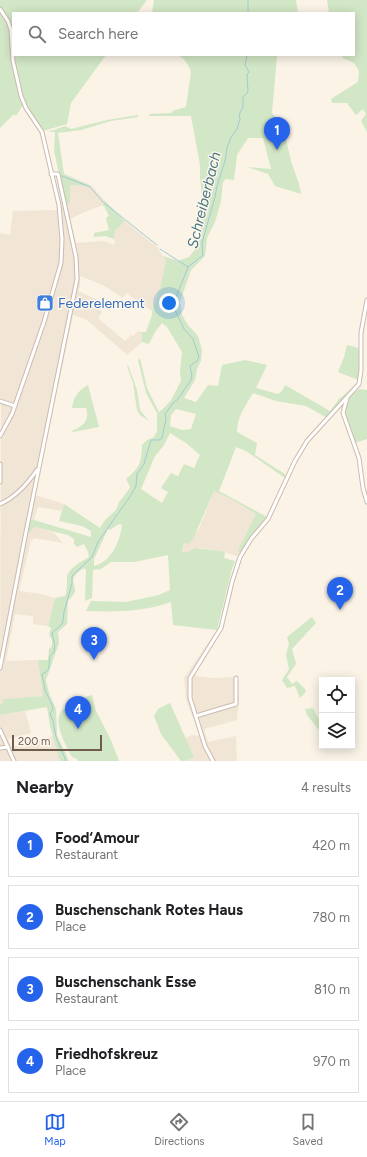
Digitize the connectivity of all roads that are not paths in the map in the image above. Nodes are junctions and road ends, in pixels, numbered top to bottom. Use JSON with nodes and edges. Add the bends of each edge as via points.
{"nodes":[{"id":1,"x":0,"y":9,"type":"edge"},
{"id":2,"x":12,"y":46,"type":"edge"},
{"id":3,"x":13,"y":56,"type":"edge"},
{"id":4,"x":51,"y":174,"type":"junction"},
{"id":5,"x":367,"y":300,"type":"edge"},
{"id":6,"x":348,"y":396,"type":"junction"},
{"id":7,"x":0,"y":401,"type":"edge"},
{"id":8,"x":15,"y":406,"type":"junction"},
{"id":9,"x":335,"y":411,"type":"junction"},
{"id":10,"x":343,"y":414,"type":"junction"},
{"id":11,"x":0,"y":436,"type":"edge"},
{"id":12,"x":0,"y":464,"type":"edge"},
{"id":13,"x":38,"y":468,"type":"junction"},
{"id":14,"x":0,"y":482,"type":"edge"},
{"id":15,"x":367,"y":502,"type":"edge"},
{"id":16,"x":0,"y":504,"type":"edge"},
{"id":17,"x":0,"y":668,"type":"edge"},
{"id":18,"x":236,"y":678,"type":"dead end"},
{"id":19,"x":196,"y":716,"type":"junction"},
{"id":20,"x":0,"y":730,"type":"edge"},
{"id":21,"x":8,"y":747,"type":"junction"},
{"id":22,"x":0,"y":748,"type":"edge"},
{"id":23,"x":14,"y":761,"type":"edge"},
{"id":24,"x":213,"y":761,"type":"edge"}],
"edges":[{"from":1,"to":2,"type":"street","via":[[11,30]]},
{"from":3,"to":4,"type":"street","via":[[21,96],[42,132]]},
{"from":4,"to":8,"type":"street","via":[[61,219],[61,259],[44,322]]},
{"from":4,"to":13,"type":"street","via":[[58,174],[76,257],[77,279]]},
{"from":5,"to":6,"type":"street","via":[[361,333],[360,378],[356,388]]},
{"from":6,"to":9,"type":"street"},
{"from":6,"to":10,"type":"street"},
{"from":7,"to":8,"type":"street"},
{"from":8,"to":11,"type":"street"},
{"from":9,"to":10,"type":"street","via":[[340,410]]},
{"from":9,"to":19,"type":"street","via":[[304,444],[268,519],[240,557],[221,628],[190,678],[190,698]]},
{"from":10,"to":15,"type":"street","via":[[359,458]]},
{"from":12,"to":14,"type":"street"},
{"from":13,"to":16,"type":"street","via":[[13,496]]},
{"from":13,"to":17,"type":"street"},
{"from":18,"to":19,"type":"street","via":[[235,704]]},
{"from":19,"to":24,"type":"street","via":[[205,746]]},
{"from":20,"to":21,"type":"street"},
{"from":21,"to":22,"type":"street"},
{"from":21,"to":23,"type":"street"}]}
